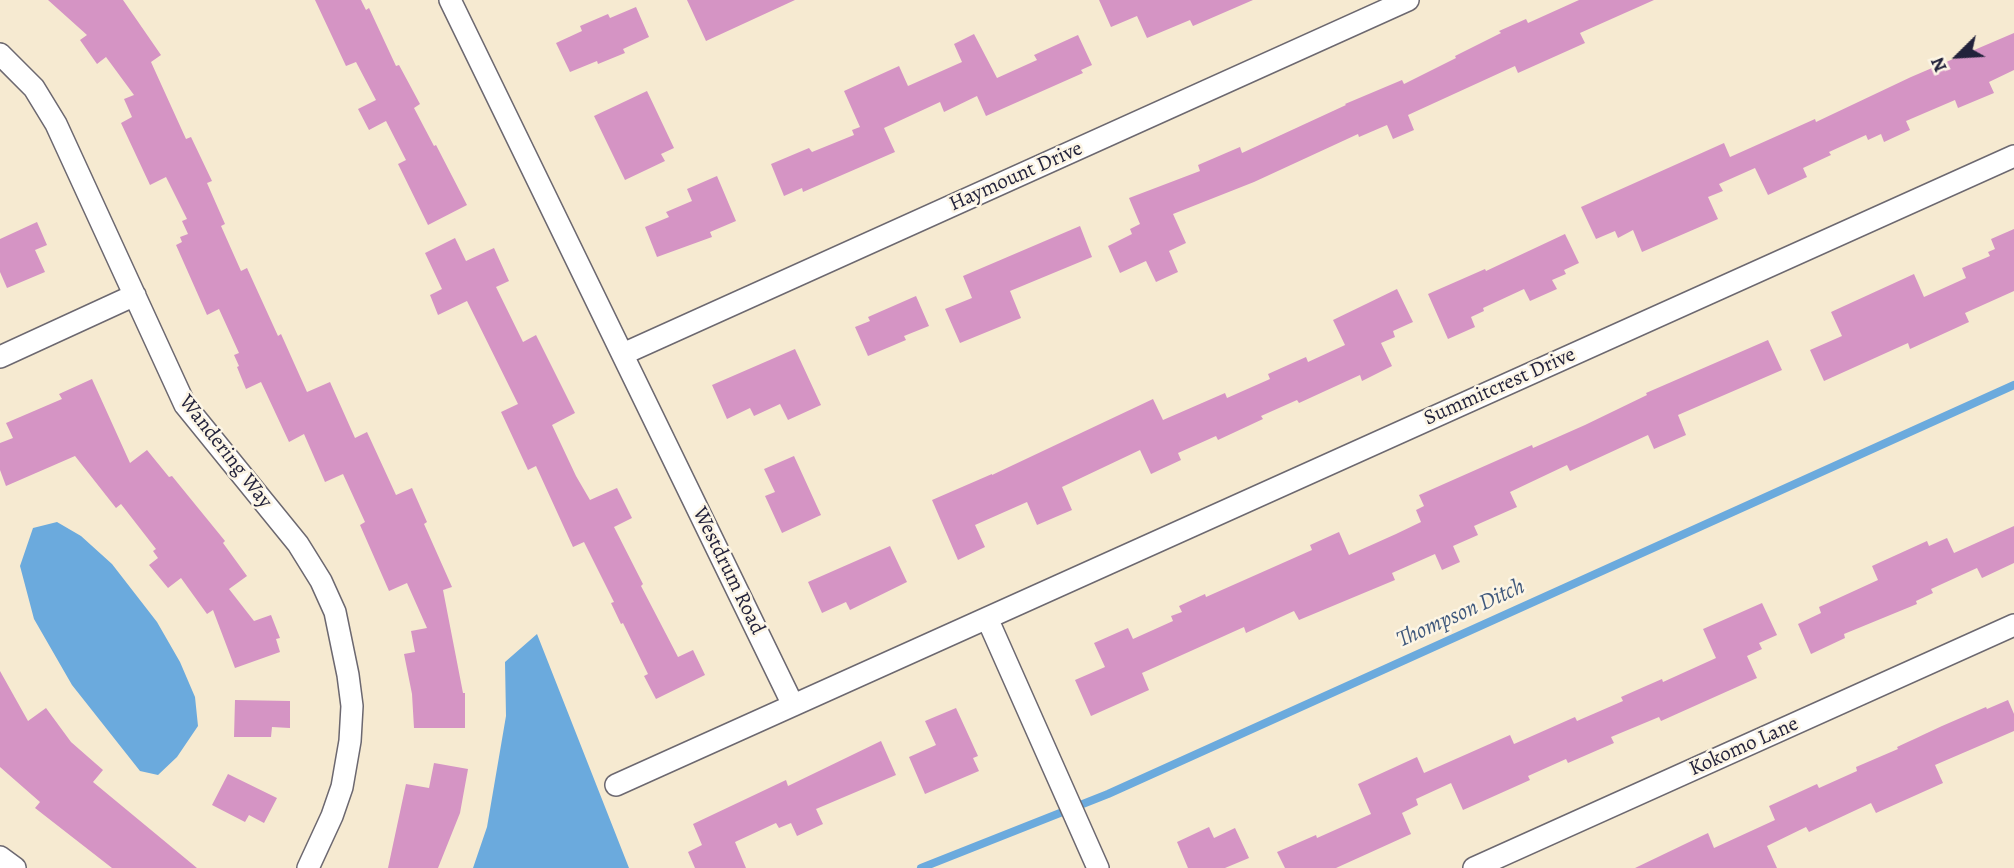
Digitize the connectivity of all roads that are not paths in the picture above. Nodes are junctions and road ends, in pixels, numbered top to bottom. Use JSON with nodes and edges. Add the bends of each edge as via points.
{"nodes":[{"id":1,"x":450,"y":0,"type":"edge"},
{"id":2,"x":1408,"y":0,"type":"edge"},
{"id":3,"x":0,"y":54,"type":"edge"},
{"id":4,"x":2014,"y":156,"type":"edge"},
{"id":5,"x":135,"y":295,"type":"junction"},
{"id":6,"x":623,"y":354,"type":"junction"},
{"id":7,"x":0,"y":357,"type":"edge"},
{"id":8,"x":986,"y":618,"type":"junction"},
{"id":9,"x":2014,"y":625,"type":"edge"},
{"id":10,"x":793,"y":705,"type":"junction"},
{"id":11,"x":616,"y":785,"type":"dead end"},
{"id":12,"x":0,"y":857,"type":"edge"},
{"id":13,"x":15,"y":868,"type":"edge"},
{"id":14,"x":308,"y":868,"type":"edge"},
{"id":15,"x":1098,"y":868,"type":"edge"},
{"id":16,"x":1474,"y":868,"type":"edge"}],
"edges":[{"from":1,"to":6,"type":"street","name":"Westdrum Road"},
{"from":2,"to":6,"type":"street","name":"Haymount Drive"},
{"from":3,"to":5,"type":"street","name":"Wandering Way","via":[[34,88],[56,124]]},
{"from":4,"to":8,"type":"street","name":"Summitcrest Drive"},
{"from":5,"to":7,"type":"street"},
{"from":5,"to":14,"type":"street","name":"Wandering Way","via":[[185,405],[298,544],[335,612],[352,706],[349,741],[342,787]]},
{"from":6,"to":10,"type":"street","name":"Westdrum Road"},
{"from":8,"to":10,"type":"street"},
{"from":8,"to":15,"type":"street"},
{"from":9,"to":16,"type":"street","name":"Kokomo Lane"},
{"from":10,"to":11,"type":"street"},
{"from":12,"to":13,"type":"street"}]}
